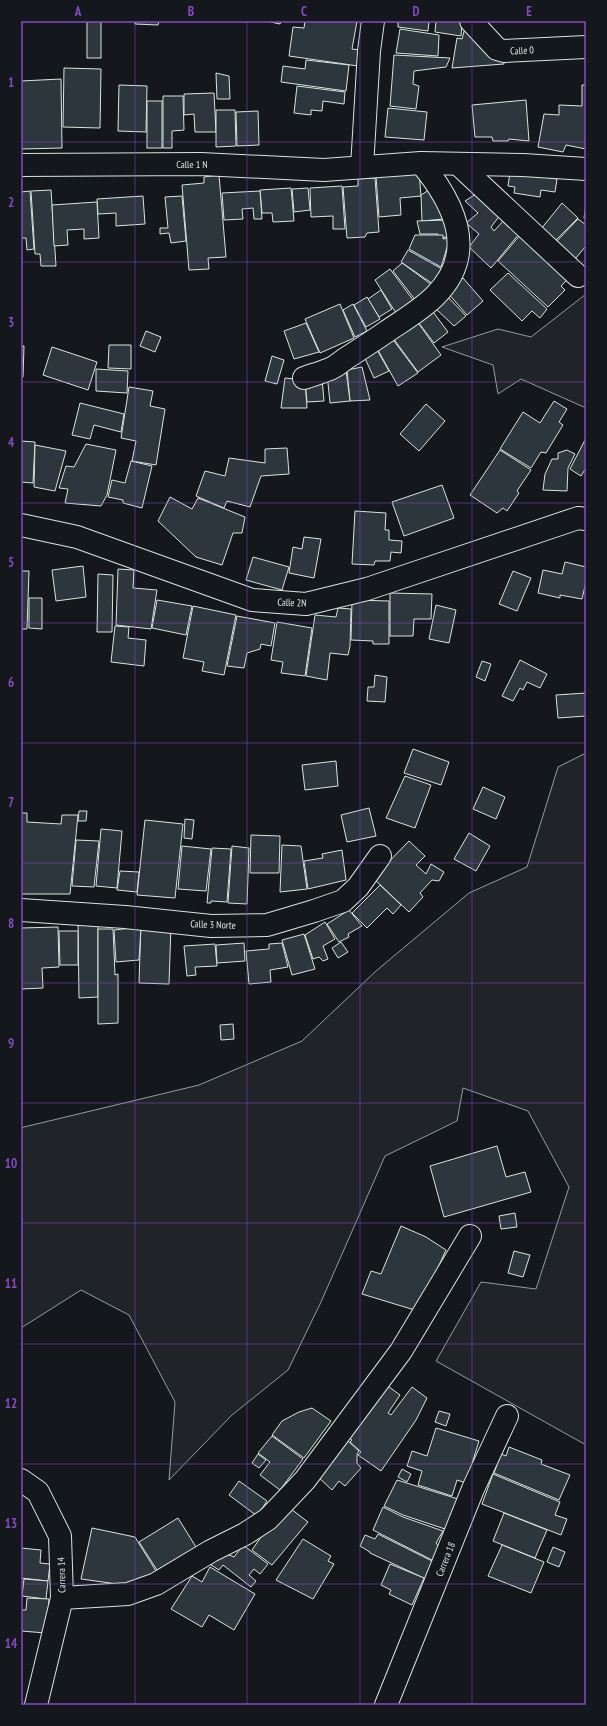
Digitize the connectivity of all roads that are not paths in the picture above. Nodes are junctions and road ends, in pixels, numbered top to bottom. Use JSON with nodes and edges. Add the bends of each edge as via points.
{"nodes":[{"id":1,"x":373,"y":21,"type":"edge"},
{"id":2,"x":471,"y":21,"type":"edge"},
{"id":3,"x":586,"y":47,"type":"edge"},
{"id":4,"x":421,"y":163,"type":"junction"},
{"id":5,"x":458,"y":164,"type":"junction"},
{"id":6,"x":21,"y":166,"type":"edge"},
{"id":7,"x":362,"y":167,"type":"junction"},
{"id":8,"x":586,"y":169,"type":"edge"},
{"id":9,"x":578,"y":276,"type":"dead end"},
{"id":10,"x":304,"y":378,"type":"dead end"},
{"id":11,"x":586,"y":519,"type":"edge"},
{"id":12,"x":21,"y":525,"type":"edge"},
{"id":13,"x":380,"y":856,"type":"dead end"},
{"id":14,"x":21,"y":910,"type":"edge"},
{"id":15,"x":470,"y":1236,"type":"dead end"},
{"id":16,"x":508,"y":1416,"type":"dead end"},
{"id":17,"x":21,"y":1480,"type":"edge"},
{"id":18,"x":62,"y":1598,"type":"junction"},
{"id":19,"x":36,"y":1705,"type":"edge"},
{"id":20,"x":386,"y":1705,"type":"edge"}],
"edges":[{"from":1,"to":7,"type":"street"},
{"from":2,"to":3,"type":"street","name":"Calle 0","via":[[497,49],[504,51]]},
{"from":4,"to":5,"type":"street","name":"Calle 1 N"},
{"from":4,"to":7,"type":"street","name":"Calle 1 N"},
{"from":4,"to":10,"type":"street","via":[[437,182],[454,216],[459,251],[450,275],[435,295],[402,321],[329,370]]},
{"from":5,"to":8,"type":"street","name":"Calle 1 N"},
{"from":5,"to":9,"type":"street"},
{"from":6,"to":7,"type":"street","name":"Calle 1 N","via":[[201,164],[324,170]]},
{"from":11,"to":12,"type":"street","name":"Calle 2N","via":[[578,518],[367,589],[306,604],[252,600],[77,538]]},
{"from":13,"to":14,"type":"street","name":"Calle 3 Norte","via":[[358,887],[343,901],[267,925],[212,926]]},
{"from":15,"to":18,"type":"street","via":[[402,1351],[305,1480],[268,1520],[156,1584],[128,1594]]},
{"from":16,"to":20,"type":"street","name":"Carrera 18","via":[[473,1490]]},
{"from":17,"to":18,"type":"street","name":"Carrera 14","via":[[38,1492],[60,1536]]},
{"from":18,"to":19,"type":"street","name":"Carrera 14"}]}
